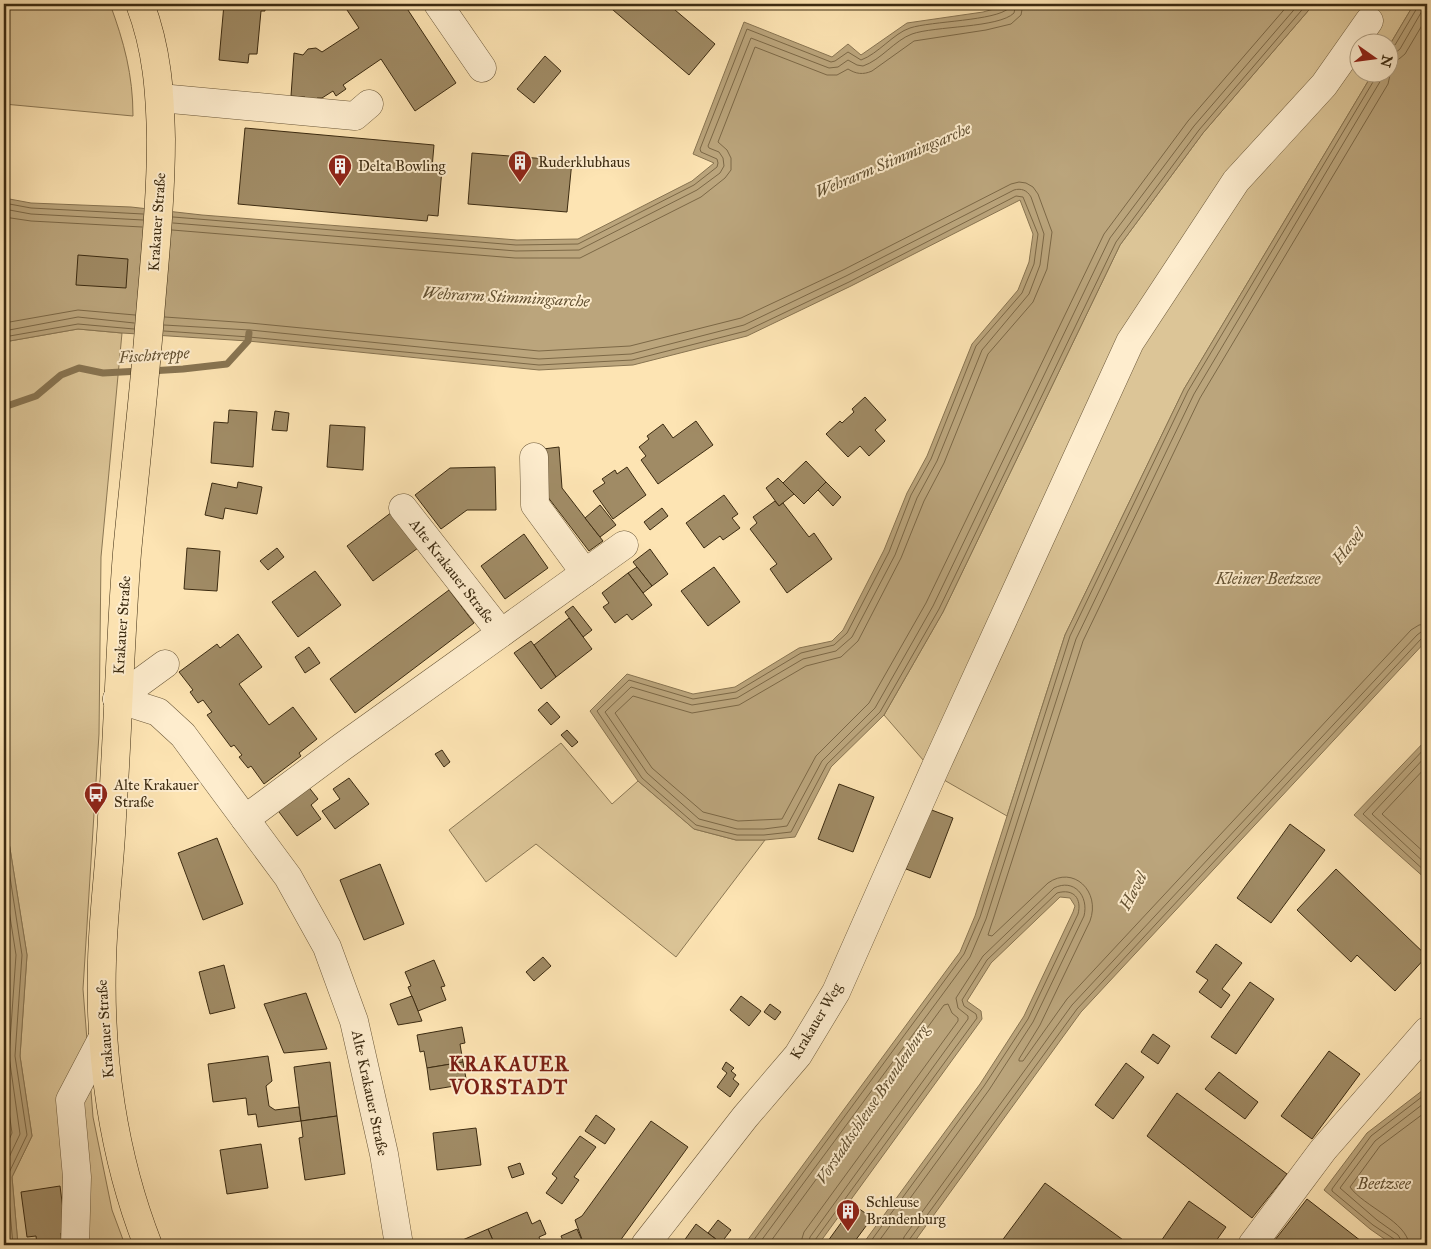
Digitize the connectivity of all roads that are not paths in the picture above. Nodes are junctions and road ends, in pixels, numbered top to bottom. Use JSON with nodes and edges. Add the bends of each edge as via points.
{"nodes":[{"id":1,"x":140,"y":4,"type":"edge"},
{"id":2,"x":438,"y":4,"type":"edge"},
{"id":3,"x":1369,"y":21,"type":"dead end"},
{"id":4,"x":482,"y":68,"type":"dead end"},
{"id":5,"x":160,"y":98,"type":"junction"},
{"id":6,"x":369,"y":104,"type":"dead end"},
{"id":7,"x":534,"y":457,"type":"dead end"},
{"id":8,"x":403,"y":508,"type":"dead end"},
{"id":9,"x":624,"y":545,"type":"dead end"},
{"id":10,"x":584,"y":573,"type":"junction"},
{"id":11,"x":501,"y":633,"type":"junction"},
{"id":12,"x":165,"y":664,"type":"dead end"},
{"id":13,"x":117,"y":699,"type":"junction"},
{"id":14,"x":245,"y":819,"type":"junction"},
{"id":15,"x":1427,"y":1031,"type":"edge"},
{"id":16,"x":102,"y":1038,"type":"junction"},
{"id":17,"x":75,"y":1245,"type":"edge"},
{"id":18,"x":148,"y":1245,"type":"edge"},
{"id":19,"x":399,"y":1245,"type":"edge"},
{"id":20,"x":645,"y":1245,"type":"edge"},
{"id":21,"x":1252,"y":1245,"type":"edge"}],
"edges":[{"from":1,"to":5,"type":"main road","name":"Krakauer Straße","via":[[157,66]]},
{"from":2,"to":4,"type":"street"},
{"from":3,"to":20,"type":"street","name":"Krakauer Weg","via":[[1324,85],[1236,181],[1130,342],[836,992],[798,1055]]},
{"from":5,"to":6,"type":"street","via":[[355,116]]},
{"from":5,"to":13,"type":"main road","name":"Krakauer Straße","via":[[161,185]]},
{"from":7,"to":10,"type":"street","via":[[535,504]]},
{"from":8,"to":11,"type":"street","name":"Alte Krakauer Straße"},
{"from":9,"to":10,"type":"street","name":"Alte Krakauer Straße"},
{"from":10,"to":11,"type":"street","name":"Alte Krakauer Straße"},
{"from":11,"to":14,"type":"street","name":"Alte Krakauer Straße"},
{"from":12,"to":13,"type":"street"},
{"from":13,"to":14,"type":"street","name":"Alte Krakauer Straße","via":[[158,712],[177,729]]},
{"from":13,"to":16,"type":"main road","name":"Krakauer Straße","via":[[102,961]]},
{"from":14,"to":19,"type":"street","name":"Alte Krakauer Straße","via":[[288,877],[327,947],[354,1020],[384,1154]]},
{"from":15,"to":21,"type":"street","via":[[1323,1150]]},
{"from":16,"to":17,"type":"street","via":[[70,1100],[76,1177]]},
{"from":16,"to":18,"type":"main road","name":"Krakauer Straße","via":[[123,1168]]}]}
